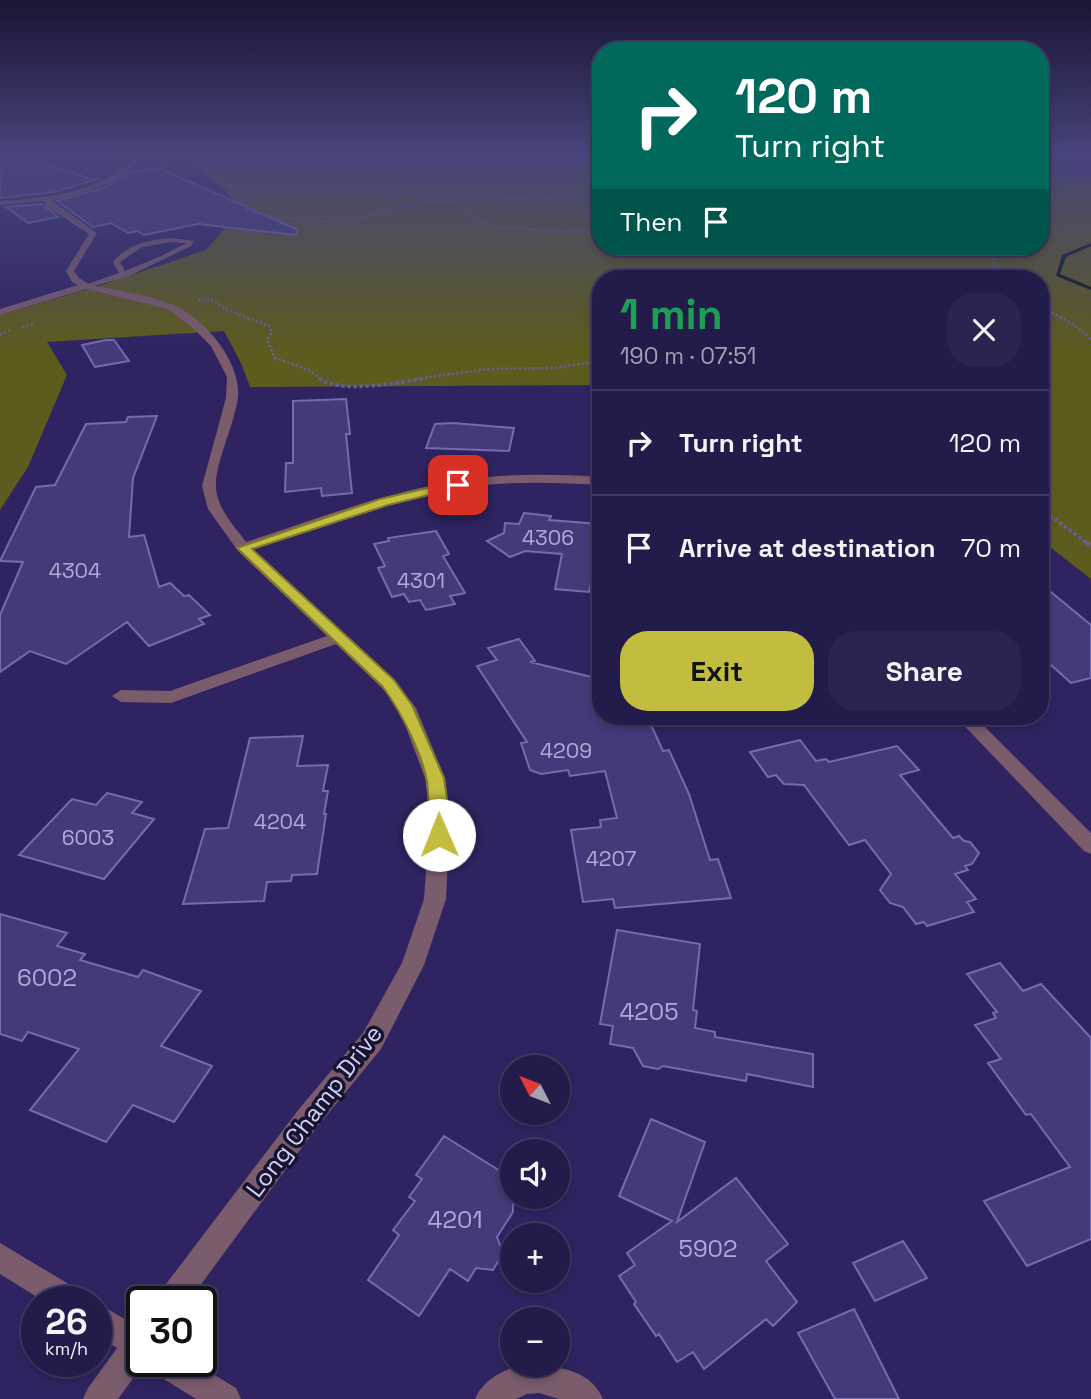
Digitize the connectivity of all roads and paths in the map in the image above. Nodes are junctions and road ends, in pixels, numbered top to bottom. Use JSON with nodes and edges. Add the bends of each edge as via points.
{"nodes":[{"id":1,"x":73,"y":220,"type":"edge"},
{"id":2,"x":478,"y":220,"type":"edge"},
{"id":3,"x":592,"y":232,"type":"edge"},
{"id":4,"x":124,"y":275,"type":"junction"},
{"id":5,"x":86,"y":286,"type":"junction"},
{"id":6,"x":171,"y":307,"type":"junction"},
{"id":7,"x":1049,"y":311,"type":"edge"},
{"id":8,"x":0,"y":312,"type":"edge"},
{"id":9,"x":1091,"y":339,"type":"edge"},
{"id":10,"x":592,"y":362,"type":"edge"},
{"id":11,"x":592,"y":481,"type":"edge"},
{"id":12,"x":1049,"y":515,"type":"edge"},
{"id":13,"x":1091,"y":547,"type":"edge"},
{"id":14,"x":243,"y":548,"type":"junction"},
{"id":15,"x":339,"y":637,"type":"junction"},
{"id":16,"x":121,"y":696,"type":"dead end"},
{"id":17,"x":973,"y":725,"type":"edge"},
{"id":18,"x":1091,"y":846,"type":"edge"},
{"id":19,"x":0,"y":1257,"type":"edge"},
{"id":20,"x":46,"y":1286,"type":"edge"},
{"id":21,"x":182,"y":1286,"type":"edge"},
{"id":22,"x":126,"y":1363,"type":"edge"},
{"id":23,"x":189,"y":1377,"type":"edge"},
{"id":24,"x":99,"y":1399,"type":"edge"},
{"id":25,"x":225,"y":1399,"type":"edge"},
{"id":26,"x":491,"y":1399,"type":"edge"},
{"id":27,"x":587,"y":1399,"type":"edge"}],
"edges":[{"from":1,"to":5,"type":"street","via":[[93,233],[71,271],[75,280]]},
{"from":2,"to":3,"type":"path","via":[[493,227]]},
{"from":4,"to":4,"type":"lane","via":[[189,246],[191,241],[152,242],[124,252],[116,262]]},
{"from":4,"to":5,"type":"lane"},
{"from":5,"to":6,"type":"street","name":"Long Champ Drive"},
{"from":5,"to":8,"type":"street"},
{"from":6,"to":10,"type":"path","via":[[210,299],[262,323],[272,329],[267,340],[275,360],[308,369],[333,384]]},
{"from":6,"to":14,"type":"street","name":"Long Champ Drive","via":[[216,345],[232,377],[232,398],[209,486],[215,509]]},
{"from":7,"to":9,"type":"path"},
{"from":11,"to":14,"type":"street","via":[[522,480],[440,488]]},
{"from":12,"to":13,"type":"path"},
{"from":14,"to":15,"type":"street","name":"Long Champ Drive"},
{"from":15,"to":16,"type":"street","via":[[171,697]]},
{"from":15,"to":21,"type":"street","name":"Long Champ Drive","via":[[407,708],[435,778],[440,814],[435,899],[413,965],[372,1041]]},
{"from":17,"to":18,"type":"street"},
{"from":19,"to":20,"type":"street"},
{"from":22,"to":24,"type":"street"},
{"from":23,"to":25,"type":"street"},
{"from":26,"to":27,"type":"street","via":[[504,1386],[535,1376],[566,1382]]}]}
